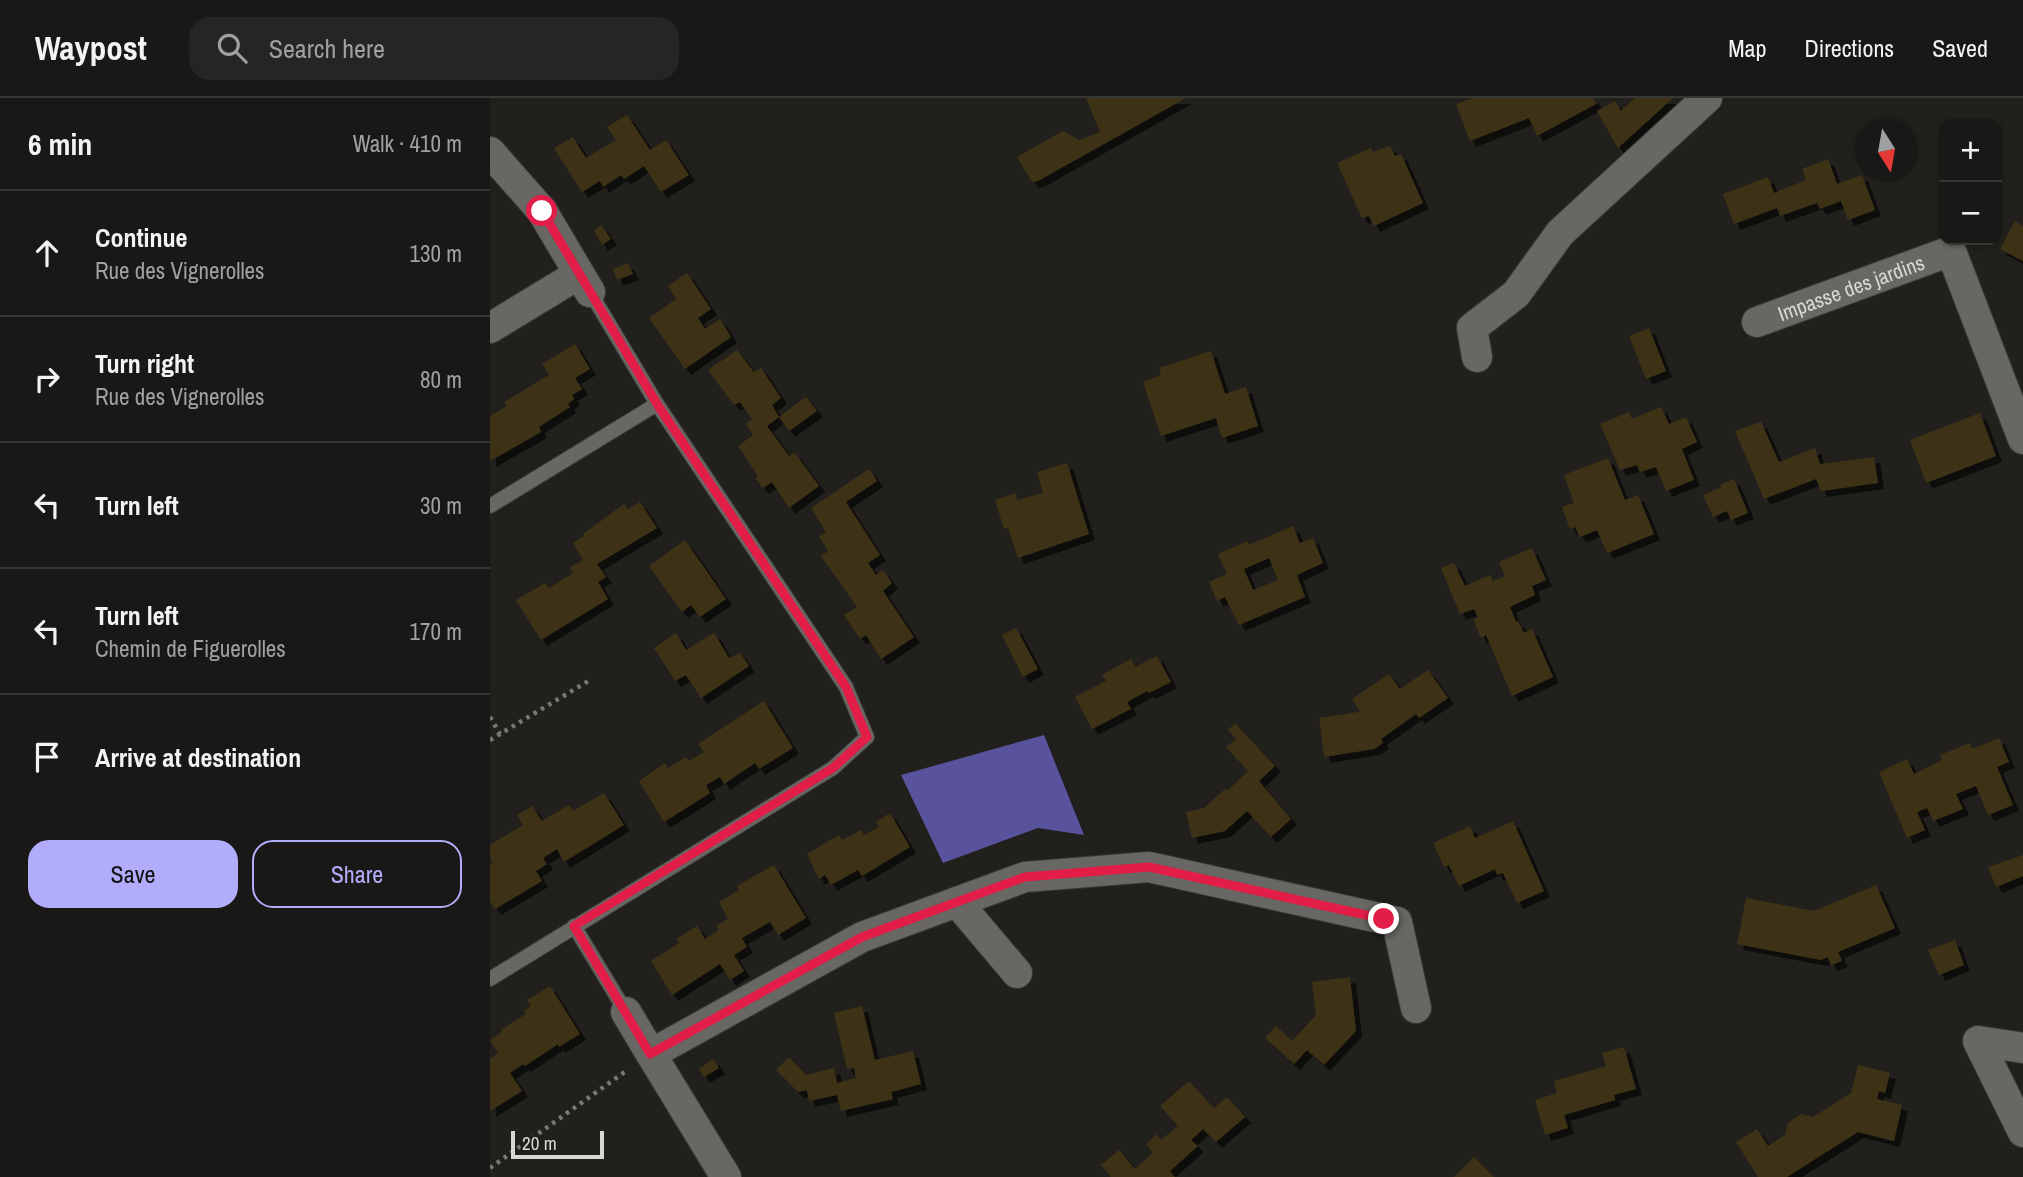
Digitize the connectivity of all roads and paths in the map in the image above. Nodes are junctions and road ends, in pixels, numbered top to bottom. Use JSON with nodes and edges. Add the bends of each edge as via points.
{"nodes":[{"id":1,"x":1707,"y":98,"type":"edge"},
{"id":2,"x":491,"y":154,"type":"edge"},
{"id":3,"x":584,"y":283,"type":"junction"},
{"id":4,"x":1757,"y":322,"type":"dead end"},
{"id":5,"x":490,"y":328,"type":"edge"},
{"id":6,"x":1477,"y":357,"type":"dead end"},
{"id":7,"x":657,"y":404,"type":"junction"},
{"id":8,"x":2023,"y":439,"type":"edge"},
{"id":9,"x":490,"y":506,"type":"edge"},
{"id":10,"x":590,"y":680,"type":"dead end"},
{"id":11,"x":490,"y":717,"type":"edge"},
{"id":12,"x":500,"y":734,"type":"junction"},
{"id":13,"x":490,"y":740,"type":"edge"},
{"id":14,"x":957,"y":902,"type":"junction"},
{"id":15,"x":574,"y":926,"type":"junction"},
{"id":16,"x":1017,"y":974,"type":"dead end"},
{"id":17,"x":490,"y":979,"type":"edge"},
{"id":18,"x":1416,"y":1008,"type":"dead end"},
{"id":19,"x":625,"y":1012,"type":"joint"},
{"id":20,"x":2023,"y":1048,"type":"edge"},
{"id":21,"x":650,"y":1054,"type":"junction"},
{"id":22,"x":2023,"y":1132,"type":"edge"},
{"id":23,"x":490,"y":1168,"type":"edge"},
{"id":24,"x":726,"y":1177,"type":"edge"}],
"edges":[{"from":1,"to":6,"type":"street","via":[[1560,233],[1516,293],[1472,328]]},
{"from":2,"to":3,"type":"street","via":[[542,211]]},
{"from":3,"to":5,"type":"street"},
{"from":3,"to":7,"type":"lane"},
{"from":4,"to":8,"type":"street","name":"Impasse des jardins","via":[[1951,251]]},
{"from":7,"to":9,"type":"lane"},
{"from":7,"to":15,"type":"lane","via":[[846,687],[867,737],[833,768]]},
{"from":10,"to":12,"type":"path"},
{"from":11,"to":12,"type":"path"},
{"from":12,"to":13,"type":"path"},
{"from":14,"to":16,"type":"street"},
{"from":14,"to":18,"type":"street","via":[[1025,877],[1149,867],[1397,922]]},
{"from":14,"to":21,"type":"street","via":[[862,937]]},
{"from":15,"to":17,"type":"lane"},
{"from":15,"to":19,"type":"lane"},
{"from":19,"to":21,"type":"street"},
{"from":20,"to":22,"type":"street","via":[[1979,1041]]},
{"from":21,"to":23,"type":"path"},
{"from":21,"to":24,"type":"street"}]}
